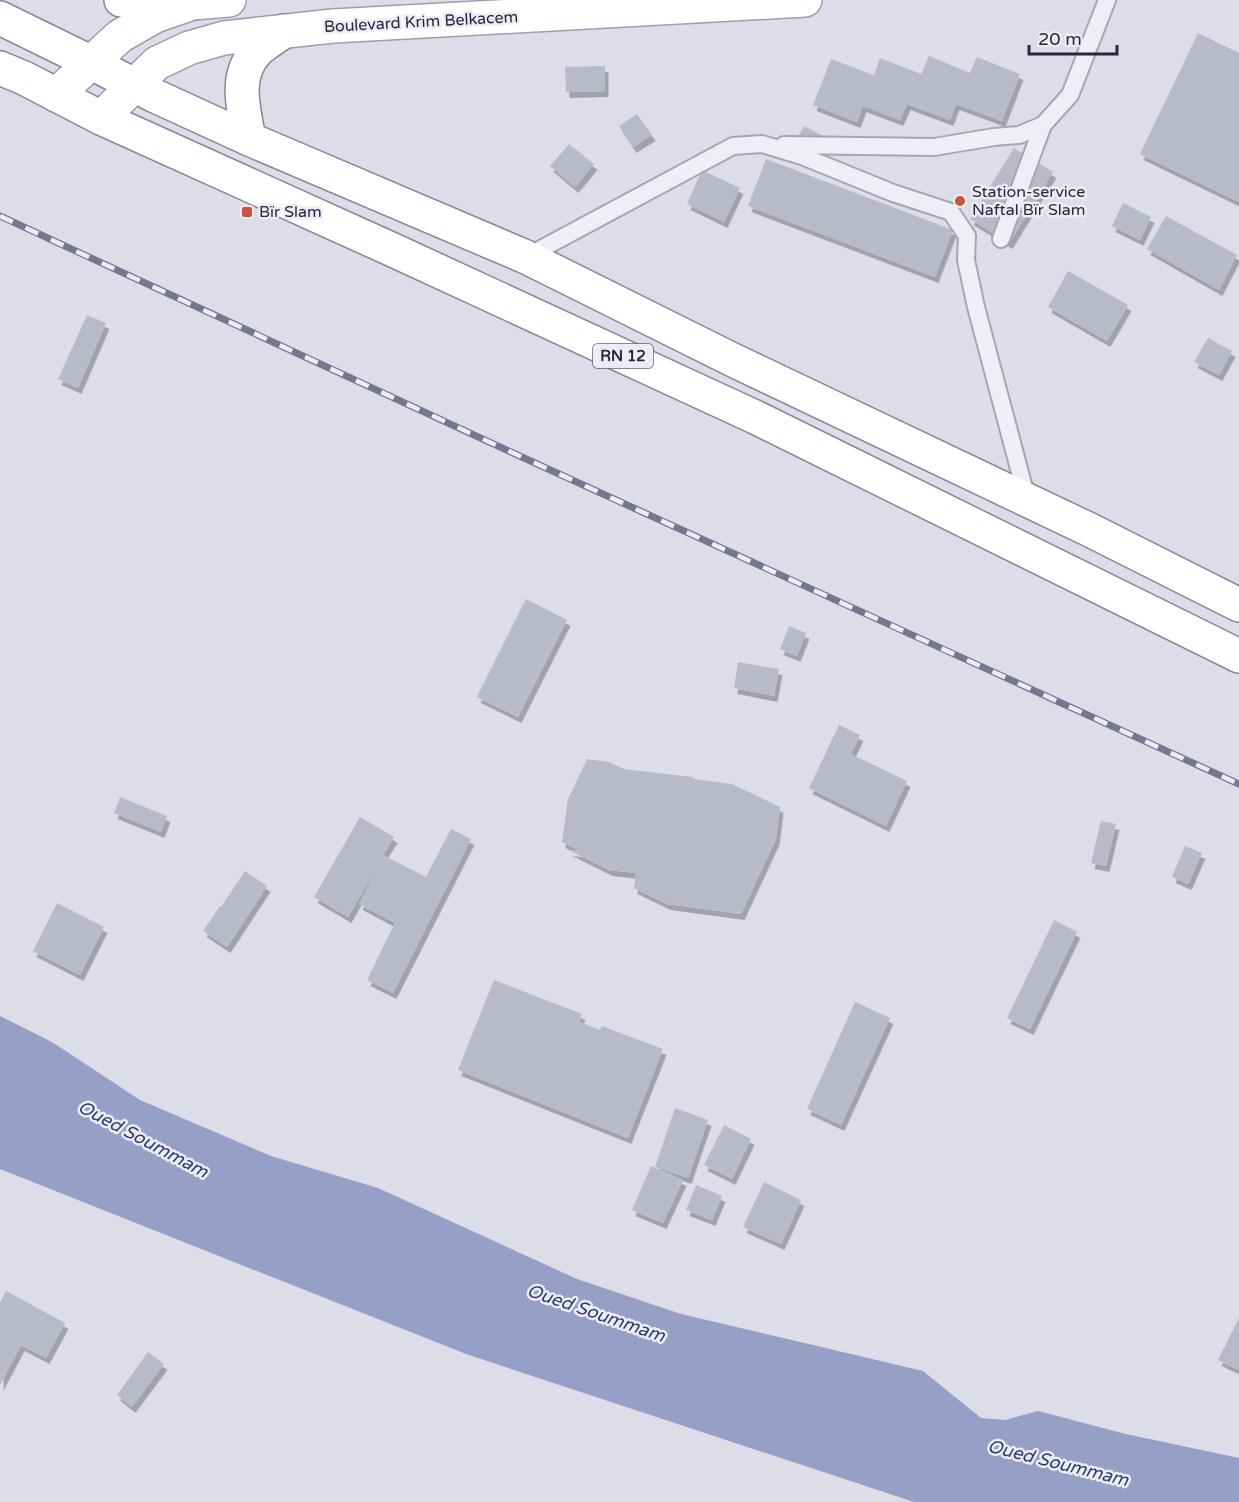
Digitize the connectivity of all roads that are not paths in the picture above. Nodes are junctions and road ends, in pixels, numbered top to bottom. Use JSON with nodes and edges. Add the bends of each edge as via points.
{"nodes":[{"id":1,"x":122,"y":0,"type":"edge"},
{"id":2,"x":229,"y":0,"type":"edge"},
{"id":3,"x":805,"y":0,"type":"edge"},
{"id":4,"x":1107,"y":0,"type":"edge"},
{"id":5,"x":193,"y":3,"type":"junction"},
{"id":6,"x":0,"y":18,"type":"edge"},
{"id":7,"x":284,"y":31,"type":"junction"},
{"id":8,"x":90,"y":62,"type":"junction"},
{"id":9,"x":0,"y":68,"type":"edge"},
{"id":10,"x":135,"y":85,"type":"junction"},
{"id":11,"x":56,"y":95,"type":"junction"},
{"id":12,"x":102,"y":118,"type":"junction"},
{"id":13,"x":1043,"y":125,"type":"junction"},
{"id":14,"x":249,"y":139,"type":"junction"},
{"id":15,"x":762,"y":144,"type":"junction"},
{"id":16,"x":1001,"y":239,"type":"dead end"},
{"id":17,"x":526,"y":257,"type":"junction"},
{"id":18,"x":1027,"y":500,"type":"junction"},
{"id":19,"x":1239,"y":604,"type":"edge"},
{"id":20,"x":1239,"y":656,"type":"edge"}],
"edges":[{"from":1,"to":5,"type":"main road"},
{"from":2,"to":5,"type":"main road"},
{"from":3,"to":7,"type":"main road","name":"Boulevard Krim Belkacem"},
{"from":4,"to":13,"type":"lane","via":[[1070,95]]},
{"from":5,"to":8,"type":"main road","via":[[146,21],[120,36]]},
{"from":6,"to":8,"type":"main road","number":"RN 12"},
{"from":7,"to":10,"type":"main road","name":"Boulevard Krim Belkacem","via":[[224,38],[189,48],[157,63]]},
{"from":7,"to":14,"type":"main road","via":[[257,51],[243,79],[241,94]]},
{"from":8,"to":10,"type":"main road","number":"RN 12"},
{"from":8,"to":11,"type":"main road"},
{"from":9,"to":11,"type":"main road","number":"RN 12"},
{"from":10,"to":12,"type":"main road","name":"Boulevard Krim Belkacem"},
{"from":10,"to":14,"type":"main road","number":"RN 12"},
{"from":11,"to":12,"type":"main road","number":"RN 12"},
{"from":12,"to":20,"type":"main road","number":"RN 12","via":[[755,417]]},
{"from":13,"to":15,"type":"lane","via":[[1019,135],[934,147]]},
{"from":13,"to":16,"type":"lane"},
{"from":14,"to":17,"type":"main road","number":"RN 12"},
{"from":15,"to":17,"type":"lane","via":[[732,146]]},
{"from":15,"to":18,"type":"lane","via":[[951,212],[967,236],[966,260],[979,318]]},
{"from":17,"to":18,"type":"main road","number":"RN 12"},
{"from":18,"to":19,"type":"main road","number":"RN 12"}]}
